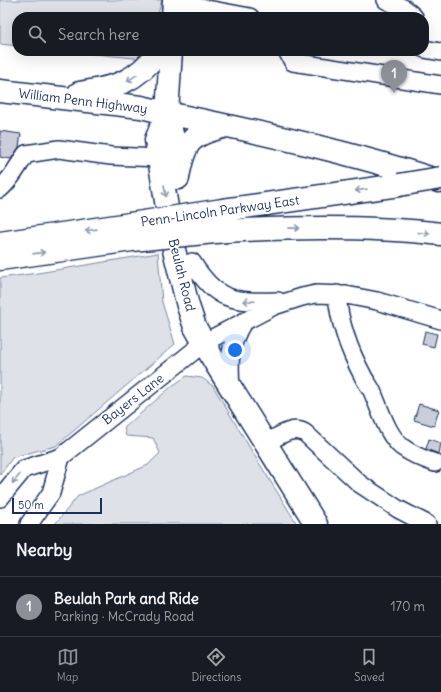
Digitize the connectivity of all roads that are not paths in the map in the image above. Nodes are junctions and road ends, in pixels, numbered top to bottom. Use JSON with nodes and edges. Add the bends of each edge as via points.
{"nodes":[{"id":1,"x":386,"y":0,"type":"edge"},
{"id":2,"x":174,"y":7,"type":"edge"},
{"id":3,"x":409,"y":9,"type":"edge"},
{"id":4,"x":212,"y":12,"type":"edge"},
{"id":5,"x":429,"y":50,"type":"edge"},
{"id":6,"x":441,"y":52,"type":"edge"},
{"id":7,"x":156,"y":56,"type":"edge"},
{"id":8,"x":171,"y":56,"type":"edge"},
{"id":9,"x":290,"y":56,"type":"edge"},
{"id":10,"x":441,"y":85,"type":"edge"},
{"id":11,"x":0,"y":91,"type":"edge"},
{"id":12,"x":54,"y":96,"type":"junction"},
{"id":13,"x":167,"y":113,"type":"junction"},
{"id":14,"x":229,"y":125,"type":"junction"},
{"id":15,"x":159,"y":158,"type":"junction"},
{"id":16,"x":178,"y":177,"type":"junction"},
{"id":17,"x":441,"y":178,"type":"edge"},
{"id":18,"x":441,"y":182,"type":"edge"},
{"id":19,"x":0,"y":189,"type":"edge"},
{"id":20,"x":225,"y":221,"type":"junction"},
{"id":21,"x":131,"y":232,"type":"junction"},
{"id":22,"x":441,"y":234,"type":"edge"},
{"id":23,"x":0,"y":243,"type":"edge"},
{"id":24,"x":0,"y":259,"type":"edge"},
{"id":25,"x":192,"y":262,"type":"junction"},
{"id":26,"x":337,"y":294,"type":"junction"},
{"id":27,"x":288,"y":301,"type":"junction"},
{"id":28,"x":188,"y":306,"type":"junction"},
{"id":29,"x":441,"y":320,"type":"edge"},
{"id":30,"x":243,"y":322,"type":"junction"},
{"id":31,"x":205,"y":342,"type":"junction"},
{"id":32,"x":181,"y":361,"type":"junction"},
{"id":33,"x":231,"y":388,"type":"junction"},
{"id":34,"x":266,"y":443,"type":"junction"},
{"id":35,"x":62,"y":457,"type":"junction"},
{"id":36,"x":436,"y":462,"type":"dead end"},
{"id":37,"x":0,"y":498,"type":"edge"},
{"id":38,"x":29,"y":524,"type":"edge"},
{"id":39,"x":316,"y":524,"type":"edge"},
{"id":40,"x":426,"y":524,"type":"edge"}],
"edges":[{"from":1,"to":3,"type":"street"},
{"from":2,"to":4,"type":"street"},
{"from":5,"to":6,"type":"street"},
{"from":7,"to":12,"type":"main road","one_way":true,"via":[[126,82],[97,90]]},
{"from":8,"to":13,"type":"main road","name":"Beulah Road"},
{"from":9,"to":10,"type":"street","via":[[293,62]]},
{"from":11,"to":12,"type":"main road","name":"William Penn Highway"},
{"from":12,"to":13,"type":"main road","name":"William Penn Highway","via":[[141,107]]},
{"from":13,"to":14,"type":"main road","name":"William Penn Highway"},
{"from":13,"to":15,"type":"main road","name":"Beulah Road","via":[[156,140]]},
{"from":13,"to":16,"type":"main road","name":"Beulah Road"},
{"from":14,"to":16,"type":"main road","via":[[202,133],[190,141],[184,151]]},
{"from":14,"to":18,"type":"main road","name":"William Penn Highway","via":[[360,157]]},
{"from":15,"to":19,"type":"street","via":[[111,156],[59,149],[26,154],[10,179]]},
{"from":15,"to":28,"type":"main road","name":"Beulah Road","one_way":true,"via":[[174,250]]},
{"from":16,"to":25,"type":"main road","name":"Beulah Road"},
{"from":17,"to":20,"type":"main road","name":"Penn-Lincoln Parkway East","one_way":true,"bridge":true,"via":[[399,184]]},
{"from":20,"to":21,"type":"main road","name":"Penn-Lincoln Parkway East","bridge":true},
{"from":20,"to":22,"type":"main road","name":"Penn-Lincoln Parkway East","one_way":true},
{"from":21,"to":23,"type":"main road","name":"Penn-Lincoln Parkway East","one_way":true},
{"from":24,"to":21,"type":"main road","name":"Penn-Lincoln Parkway East","one_way":true},
{"from":27,"to":25,"type":"street","one_way":true,"via":[[252,302],[230,298],[210,287]]},
{"from":25,"to":31,"type":"main road","name":"Beulah Road","via":[[206,324]]},
{"from":26,"to":27,"type":"street","via":[[316,294]]},
{"from":26,"to":29,"type":"street","via":[[361,297]]},
{"from":26,"to":36,"type":"street","via":[[338,312],[346,337],[388,428],[401,447],[420,459]]},
{"from":27,"to":30,"type":"street","name":"Bayers Lane"},
{"from":28,"to":31,"type":"main road","name":"Beulah Road","via":[[195,328]]},
{"from":28,"to":32,"type":"street","via":[[187,339]]},
{"from":30,"to":31,"type":"street","name":"Bayers Lane"},
{"from":30,"to":33,"type":"street","via":[[231,348]]},
{"from":31,"to":32,"type":"street","name":"Bayers Lane"},
{"from":31,"to":33,"type":"main road","name":"Beulah Road"},
{"from":32,"to":35,"type":"street","name":"Bayers Lane"},
{"from":33,"to":34,"type":"main road","name":"Beulah Road"},
{"from":34,"to":39,"type":"main road","name":"Beulah Road"},
{"from":34,"to":40,"type":"street","via":[[289,431],[300,430],[360,484]]},
{"from":35,"to":37,"type":"street","name":"Bayers Lane","one_way":true,"via":[[24,470]]},
{"from":35,"to":38,"type":"street","via":[[51,493]]}]}
